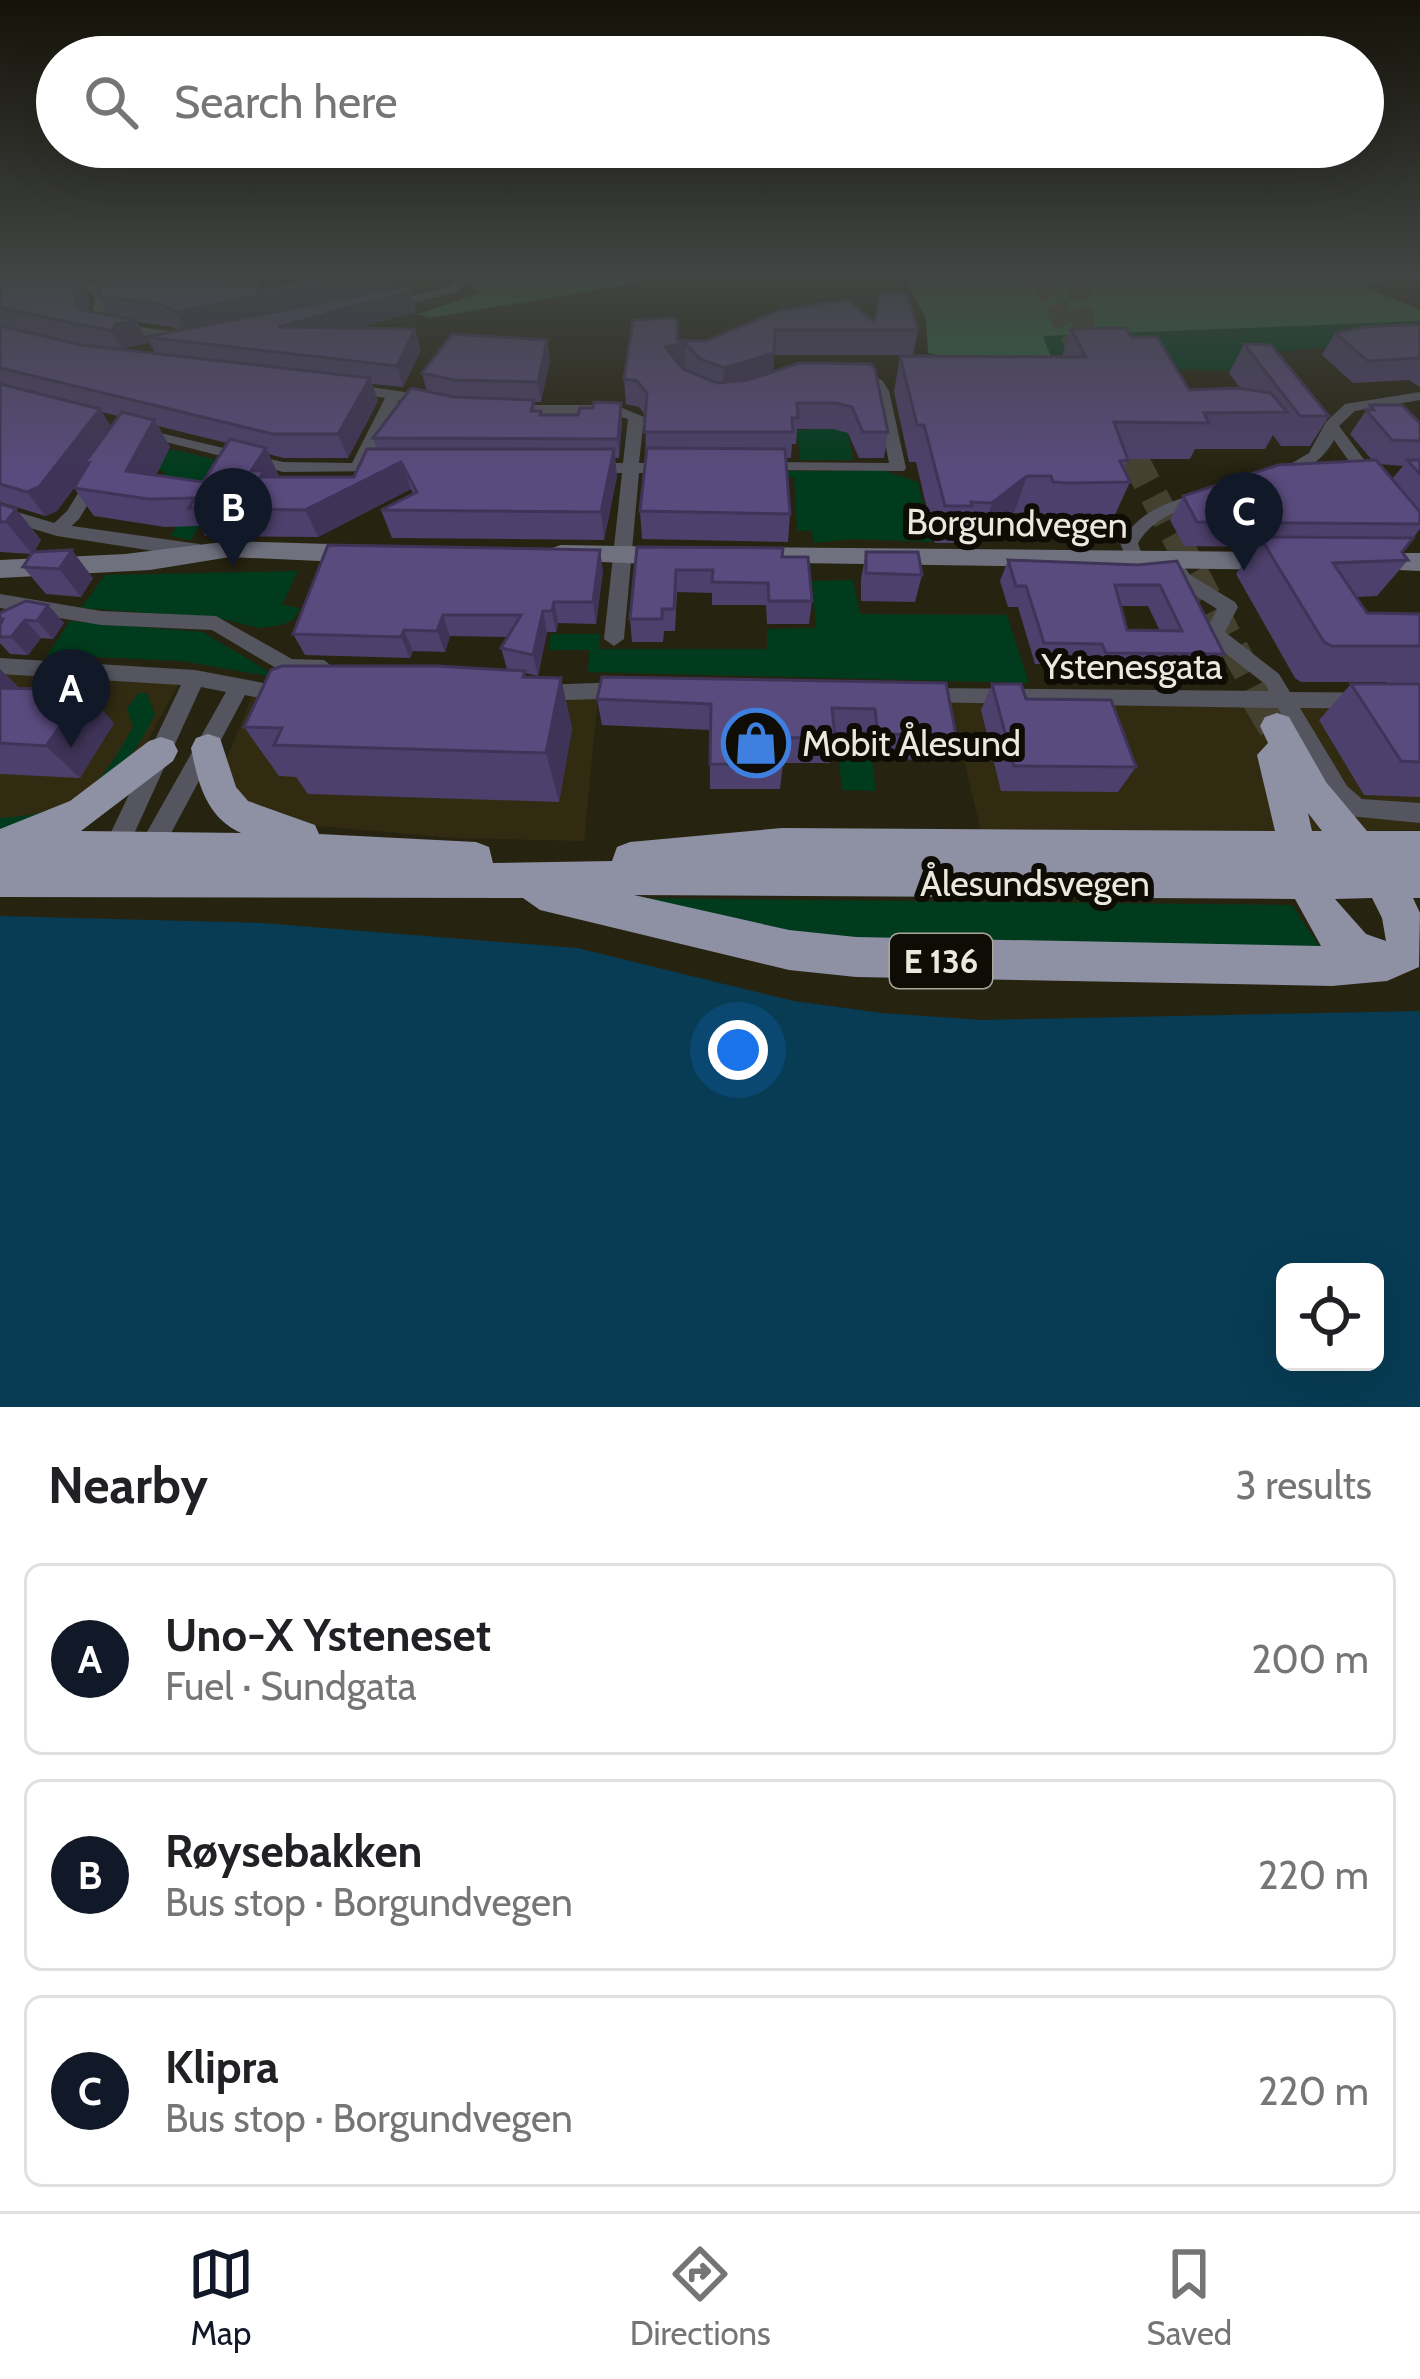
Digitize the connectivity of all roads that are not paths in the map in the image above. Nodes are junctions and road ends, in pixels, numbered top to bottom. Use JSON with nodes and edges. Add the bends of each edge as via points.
{"nodes":[{"id":1,"x":188,"y":343,"type":"edge"},
{"id":2,"x":191,"y":344,"type":"junction"},
{"id":3,"x":156,"y":351,"type":"edge"},
{"id":4,"x":174,"y":359,"type":"edge"},
{"id":5,"x":837,"y":376,"type":"edge"},
{"id":6,"x":394,"y":394,"type":"junction"},
{"id":7,"x":1420,"y":396,"type":"edge"},
{"id":8,"x":550,"y":397,"type":"dead end"},
{"id":9,"x":1331,"y":425,"type":"junction"},
{"id":10,"x":121,"y":428,"type":"edge"},
{"id":11,"x":105,"y":463,"type":"edge"},
{"id":12,"x":358,"y":467,"type":"junction"},
{"id":13,"x":733,"y":467,"type":"edge"},
{"id":14,"x":400,"y":468,"type":"edge"},
{"id":15,"x":567,"y":468,"type":"edge"},
{"id":16,"x":633,"y":468,"type":"junction"},
{"id":17,"x":686,"y":468,"type":"edge"},
{"id":18,"x":1358,"y":474,"type":"junction"},
{"id":19,"x":1388,"y":475,"type":"edge"},
{"id":20,"x":1276,"y":476,"type":"junction"},
{"id":21,"x":1321,"y":476,"type":"edge"},
{"id":22,"x":1254,"y":482,"type":"edge"},
{"id":23,"x":1210,"y":495,"type":"edge"},
{"id":24,"x":1391,"y":504,"type":"edge"},
{"id":25,"x":0,"y":513,"type":"edge"},
{"id":26,"x":57,"y":530,"type":"junction"},
{"id":27,"x":199,"y":551,"type":"junction"},
{"id":28,"x":325,"y":554,"type":"junction"},
{"id":29,"x":380,"y":554,"type":"edge"},
{"id":30,"x":527,"y":554,"type":"edge"},
{"id":31,"x":622,"y":555,"type":"junction"},
{"id":32,"x":130,"y":561,"type":"junction"},
{"id":33,"x":1135,"y":561,"type":"junction"},
{"id":34,"x":1171,"y":561,"type":"junction"},
{"id":35,"x":1420,"y":562,"type":"edge"},
{"id":36,"x":0,"y":569,"type":"edge"},
{"id":37,"x":0,"y":601,"type":"edge"},
{"id":38,"x":614,"y":639,"type":"dead end"},
{"id":39,"x":0,"y":666,"type":"edge"},
{"id":40,"x":353,"y":670,"type":"edge"},
{"id":41,"x":195,"y":678,"type":"junction"},
{"id":42,"x":240,"y":686,"type":"junction"},
{"id":43,"x":649,"y":691,"type":"edge"},
{"id":44,"x":516,"y":695,"type":"edge"},
{"id":45,"x":910,"y":695,"type":"edge"},
{"id":46,"x":309,"y":696,"type":"edge"},
{"id":47,"x":1420,"y":701,"type":"edge"},
{"id":48,"x":1275,"y":718,"type":"junction"},
{"id":49,"x":208,"y":748,"type":"junction"},
{"id":50,"x":161,"y":751,"type":"junction"},
{"id":51,"x":1420,"y":813,"type":"edge"},
{"id":52,"x":154,"y":847,"type":"junction"},
{"id":53,"x":1300,"y":848,"type":"junction"},
{"id":54,"x":1358,"y":848,"type":"junction"},
{"id":55,"x":1420,"y":848,"type":"edge"},
{"id":56,"x":337,"y":851,"type":"junction"},
{"id":57,"x":1,"y":858,"type":"edge"},
{"id":58,"x":117,"y":863,"type":"junction"},
{"id":59,"x":569,"y":866,"type":"junction"},
{"id":60,"x":651,"y":877,"type":"junction"},
{"id":61,"x":505,"y":879,"type":"junction"},
{"id":62,"x":1420,"y":880,"type":"edge"},
{"id":63,"x":1403,"y":963,"type":"edge"}],
"edges":[{"from":1,"to":2,"type":"street"},
{"from":2,"to":3,"type":"street"},
{"from":2,"to":4,"type":"street"},
{"from":5,"to":13,"type":"street","via":[[870,380],[883,391],[898,468]]},
{"from":6,"to":6,"type":"street","via":[[340,383],[447,398]]},
{"from":6,"to":12,"type":"street"},
{"from":7,"to":9,"type":"street","via":[[1350,406]]},
{"from":8,"to":16,"type":"street","via":[[500,404],[632,414]]},
{"from":9,"to":18,"type":"street"},
{"from":9,"to":20,"type":"street","via":[[1326,448]]},
{"from":10,"to":12,"type":"street","via":[[283,467]]},
{"from":11,"to":26,"type":"street"},
{"from":12,"to":14,"type":"street"},
{"from":15,"to":16,"type":"street"},
{"from":16,"to":17,"type":"street"},
{"from":16,"to":31,"type":"street"},
{"from":18,"to":19,"type":"street"},
{"from":18,"to":24,"type":"street"},
{"from":20,"to":21,"type":"street"},
{"from":20,"to":22,"type":"street"},
{"from":23,"to":33,"type":"street","via":[[1146,521],[1130,543]]},
{"from":25,"to":26,"type":"street"},
{"from":26,"to":27,"type":"street"},
{"from":26,"to":32,"type":"street"},
{"from":27,"to":28,"type":"main road"},
{"from":27,"to":32,"type":"main road"},
{"from":28,"to":29,"type":"main road"},
{"from":28,"to":32,"type":"main road"},
{"from":30,"to":31,"type":"main road","name":"Borgundvegen"},
{"from":31,"to":33,"type":"main road","name":"Borgundvegen"},
{"from":31,"to":38,"type":"street"},
{"from":32,"to":36,"type":"main road"},
{"from":33,"to":34,"type":"main road","name":"Borgundvegen"},
{"from":34,"to":35,"type":"main road","name":"Borgundvegen"},
{"from":34,"to":48,"type":"street","via":[[1190,584],[1224,601],[1228,613],[1214,634],[1272,679]]},
{"from":37,"to":40,"type":"street","via":[[216,623],[288,666]]},
{"from":39,"to":41,"type":"street"},
{"from":41,"to":42,"type":"street"},
{"from":41,"to":50,"type":"street"},
{"from":42,"to":46,"type":"street"},
{"from":42,"to":49,"type":"street"},
{"from":43,"to":44,"type":"street"},
{"from":45,"to":48,"type":"street","name":"Ystenesgata"},
{"from":47,"to":48,"type":"street","name":"Ystenesgata"},
{"from":48,"to":51,"type":"street","via":[[1357,809]]},
{"from":48,"to":53,"type":"highway"},
{"from":48,"to":54,"type":"highway","via":[[1305,778]]},
{"from":49,"to":52,"type":"street"},
{"from":49,"to":56,"type":"highway","number":"E 136","via":[[217,791],[242,819]]},
{"from":50,"to":57,"type":"highway","number":"E 136","via":[[83,812]]},
{"from":50,"to":58,"type":"street"},
{"from":52,"to":56,"type":"highway","name":"Ålesundsvegen","number":"E 136"},
{"from":52,"to":58,"type":"highway","name":"Ålesundsvegen","number":"E 136"},
{"from":53,"to":54,"type":"highway","number":"E 136"},
{"from":53,"to":59,"type":"highway","number":"E 136","via":[[782,845]]},
{"from":53,"to":63,"type":"highway","via":[[1309,892],[1328,925],[1354,950]]},
{"from":54,"to":55,"type":"highway","number":"E 136"},
{"from":54,"to":63,"type":"highway","via":[[1409,926]]},
{"from":56,"to":59,"type":"highway","name":"Ålesundsvegen","number":"E 136"},
{"from":57,"to":58,"type":"highway","name":"Ålesundsvegen","number":"E 136"},
{"from":58,"to":61,"type":"highway","name":"Ålesundsvegen","number":"E 136"},
{"from":59,"to":60,"type":"highway","name":"Ålesundsvegen","number":"E 136"},
{"from":60,"to":61,"type":"highway","name":"Ålesundsvegen","number":"E 136"},
{"from":60,"to":62,"type":"highway","name":"Ålesundsvegen","number":"E 136"},
{"from":61,"to":63,"type":"highway","number":"E 136","via":[[743,940],[856,957]]}]}
